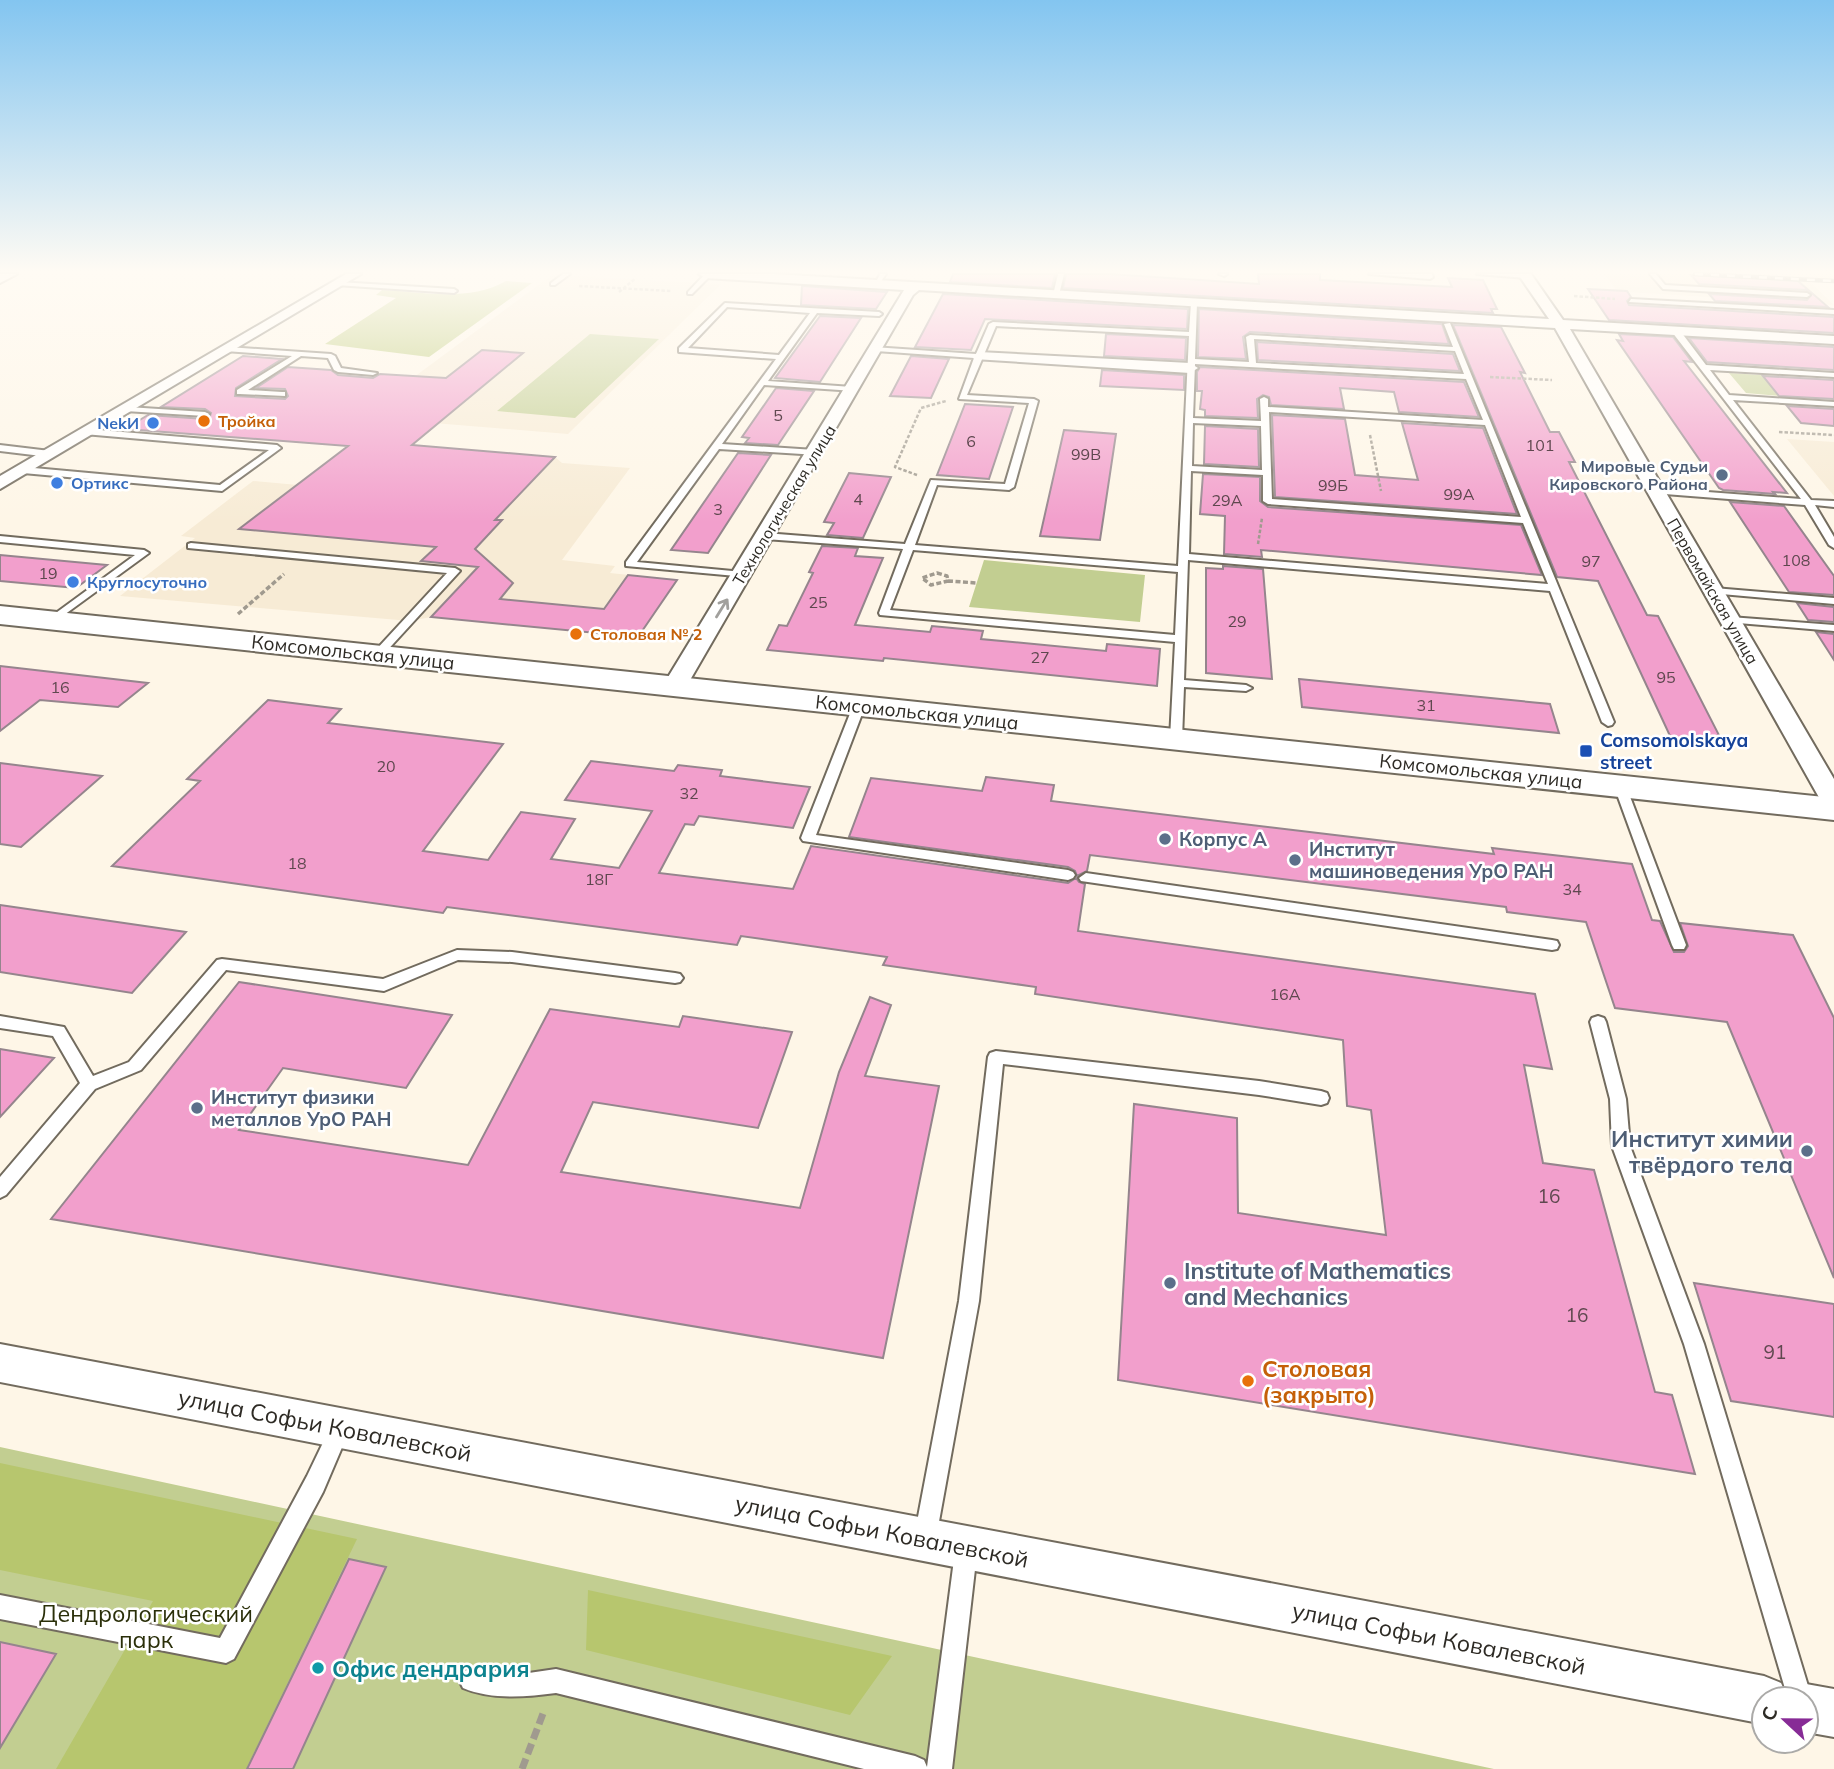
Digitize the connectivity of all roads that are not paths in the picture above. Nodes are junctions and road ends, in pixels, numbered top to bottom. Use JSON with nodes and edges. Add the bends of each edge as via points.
{"nodes":[{"id":1,"x":979,"y":356,"type":"edge"},
{"id":2,"x":215,"y":357,"type":"edge"},
{"id":3,"x":295,"y":357,"type":"edge"},
{"id":4,"x":331,"y":357,"type":"edge"},
{"id":5,"x":775,"y":357,"type":"edge"},
{"id":6,"x":781,"y":357,"type":"joint"},
{"id":7,"x":872,"y":357,"type":"edge"},
{"id":8,"x":994,"y":357,"type":"edge"},
{"id":9,"x":1190,"y":357,"type":"edge"},
{"id":10,"x":1252,"y":357,"type":"edge"},
{"id":11,"x":1461,"y":357,"type":"edge"},
{"id":12,"x":1579,"y":357,"type":"edge"},
{"id":13,"x":1696,"y":357,"type":"edge"},
{"id":14,"x":1190,"y":364,"type":"junction"},
{"id":15,"x":1253,"y":365,"type":"junction"},
{"id":16,"x":1704,"y":367,"type":"junction"},
{"id":17,"x":373,"y":373,"type":"dead end"},
{"id":18,"x":1834,"y":375,"type":"edge"},
{"id":19,"x":1469,"y":376,"type":"junction"},
{"id":20,"x":762,"y":383,"type":"junction"},
{"id":21,"x":852,"y":390,"type":"junction"},
{"id":22,"x":282,"y":394,"type":"dead end"},
{"id":23,"x":1726,"y":397,"type":"junction"},
{"id":24,"x":1834,"y":404,"type":"edge"},
{"id":25,"x":128,"y":409,"type":"junction"},
{"id":26,"x":205,"y":414,"type":"dead end"},
{"id":27,"x":1188,"y":420,"type":"junction"},
{"id":28,"x":1488,"y":423,"type":"junction"},
{"id":29,"x":1265,"y":425,"type":"junction"},
{"id":30,"x":87,"y":432,"type":"junction"},
{"id":31,"x":715,"y":446,"type":"junction"},
{"id":32,"x":0,"y":448,"type":"edge"},
{"id":33,"x":815,"y":453,"type":"junction"},
{"id":34,"x":50,"y":454,"type":"junction"},
{"id":35,"x":1187,"y":468,"type":"junction"},
{"id":36,"x":23,"y":470,"type":"junction"},
{"id":37,"x":1267,"y":473,"type":"junction"},
{"id":38,"x":0,"y":484,"type":"edge"},
{"id":39,"x":1655,"y":491,"type":"junction"},
{"id":40,"x":1808,"y":502,"type":"junction"},
{"id":41,"x":1834,"y":504,"type":"edge"},
{"id":42,"x":1527,"y":520,"type":"junction"},
{"id":43,"x":765,"y":536,"type":"junction"},
{"id":44,"x":0,"y":539,"type":"edge"},
{"id":45,"x":1834,"y":545,"type":"edge"},
{"id":46,"x":191,"y":546,"type":"dead end"},
{"id":47,"x":909,"y":547,"type":"junction"},
{"id":48,"x":1184,"y":556,"type":"junction"},
{"id":49,"x":1183,"y":569,"type":"junction"},
{"id":50,"x":743,"y":575,"type":"junction"},
{"id":51,"x":1554,"y":588,"type":"junction"},
{"id":52,"x":1714,"y":591,"type":"junction"},
{"id":53,"x":1834,"y":601,"type":"edge"},
{"id":54,"x":0,"y":615,"type":"edge"},
{"id":55,"x":1730,"y":620,"type":"junction"},
{"id":56,"x":53,"y":621,"type":"junction"},
{"id":57,"x":1834,"y":628,"type":"edge"},
{"id":58,"x":1181,"y":639,"type":"junction"},
{"id":59,"x":378,"y":654,"type":"junction"},
{"id":60,"x":1180,"y":683,"type":"junction"},
{"id":61,"x":674,"y":687,"type":"junction"},
{"id":62,"x":1246,"y":688,"type":"dead end"},
{"id":63,"x":859,"y":706,"type":"junction"},
{"id":64,"x":1608,"y":722,"type":"dead end"},
{"id":65,"x":1176,"y":739,"type":"junction"},
{"id":66,"x":1620,"y":786,"type":"junction"},
{"id":67,"x":1834,"y":801,"type":"edge"},
{"id":68,"x":1834,"y":809,"type":"edge"},
{"id":69,"x":1068,"y":875,"type":"dead end"},
{"id":70,"x":1086,"y":878,"type":"dead end"},
{"id":71,"x":1552,"y":945,"type":"dead end"},
{"id":72,"x":1679,"y":945,"type":"dead end"},
{"id":73,"x":675,"y":978,"type":"dead end"},
{"id":74,"x":0,"y":1022,"type":"edge"},
{"id":75,"x":1598,"y":1022,"type":"dead end"},
{"id":76,"x":89,"y":1084,"type":"junction"},
{"id":77,"x":1321,"y":1098,"type":"dead end"},
{"id":78,"x":0,"y":1190,"type":"edge"},
{"id":79,"x":0,"y":1363,"type":"edge"},
{"id":80,"x":340,"y":1428,"type":"junction"},
{"id":81,"x":924,"y":1539,"type":"junction"},
{"id":82,"x":966,"y":1548,"type":"junction"},
{"id":83,"x":0,"y":1607,"type":"edge"},
{"id":84,"x":471,"y":1680,"type":"dead end"},
{"id":85,"x":1796,"y":1685,"type":"edge"},
{"id":86,"x":1750,"y":1697,"type":"edge"},
{"id":87,"x":915,"y":1769,"type":"edge"},
{"id":88,"x":939,"y":1769,"type":"edge"}],
"edges":[{"from":1,"to":47,"type":"lane","via":[[962,397],[1034,401],[1009,487],[934,481]]},
{"from":2,"to":25,"type":"street"},
{"from":3,"to":22,"type":"lane","via":[[240,392]]},
{"from":4,"to":17,"type":"lane","via":[[338,370]]},
{"from":5,"to":6,"type":"lane"},
{"from":6,"to":20,"type":"lane"},
{"from":7,"to":21,"type":"street","name":"Технологическая улица"},
{"from":8,"to":14,"type":"street"},
{"from":9,"to":14,"type":"lane"},
{"from":10,"to":15,"type":"lane"},
{"from":11,"to":19,"type":"lane"},
{"from":12,"to":39,"type":"street","name":"Первомайская улица"},
{"from":13,"to":16,"type":"lane"},
{"from":14,"to":15,"type":"lane"},
{"from":14,"to":27,"type":"lane"},
{"from":15,"to":19,"type":"lane"},
{"from":16,"to":18,"type":"lane"},
{"from":16,"to":23,"type":"lane"},
{"from":19,"to":28,"type":"lane"},
{"from":20,"to":21,"type":"lane"},
{"from":20,"to":31,"type":"lane"},
{"from":21,"to":33,"type":"street","name":"Технологическая улица"},
{"from":23,"to":24,"type":"lane"},
{"from":23,"to":40,"type":"lane"},
{"from":25,"to":26,"type":"lane"},
{"from":25,"to":30,"type":"street"},
{"from":27,"to":29,"type":"lane"},
{"from":27,"to":35,"type":"lane"},
{"from":28,"to":29,"type":"lane","via":[[1264,404]]},
{"from":28,"to":42,"type":"lane"},
{"from":29,"to":37,"type":"lane"},
{"from":30,"to":34,"type":"street"},
{"from":30,"to":36,"type":"lane","via":[[277,448],[222,488]]},
{"from":31,"to":33,"type":"lane"},
{"from":31,"to":50,"type":"lane","via":[[630,564]]},
{"from":32,"to":34,"type":"lane"},
{"from":33,"to":43,"type":"street","name":"Технологическая улица"},
{"from":34,"to":36,"type":"street"},
{"from":35,"to":37,"type":"lane"},
{"from":35,"to":48,"type":"lane"},
{"from":36,"to":38,"type":"street"},
{"from":37,"to":42,"type":"lane","via":[[1268,500]]},
{"from":39,"to":40,"type":"lane"},
{"from":39,"to":52,"type":"street","name":"Первомайская улица"},
{"from":40,"to":41,"type":"lane"},
{"from":40,"to":45,"type":"lane"},
{"from":42,"to":51,"type":"lane"},
{"from":43,"to":47,"type":"lane"},
{"from":43,"to":50,"type":"street","name":"Технологическая улица"},
{"from":44,"to":56,"type":"lane","via":[[144,553]]},
{"from":46,"to":59,"type":"lane","via":[[455,571]]},
{"from":47,"to":49,"type":"lane"},
{"from":47,"to":58,"type":"lane","via":[[884,613]]},
{"from":48,"to":49,"type":"lane"},
{"from":48,"to":51,"type":"lane"},
{"from":49,"to":58,"type":"lane"},
{"from":61,"to":50,"type":"street","name":"Технологическая улица","one_way":true},
{"from":51,"to":64,"type":"lane"},
{"from":52,"to":53,"type":"lane"},
{"from":52,"to":55,"type":"street","name":"Первомайская улица"},
{"from":54,"to":56,"type":"main road","name":"Комсомольская улица"},
{"from":55,"to":57,"type":"lane"},
{"from":55,"to":67,"type":"street","name":"Первомайская улица"},
{"from":56,"to":59,"type":"main road","name":"Комсомольская улица"},
{"from":58,"to":60,"type":"lane"},
{"from":59,"to":61,"type":"main road","name":"Комсомольская улица"},
{"from":60,"to":62,"type":"lane"},
{"from":60,"to":65,"type":"lane"},
{"from":61,"to":63,"type":"main road","name":"Комсомольская улица"},
{"from":63,"to":65,"type":"main road","name":"Комсомольская улица"},
{"from":63,"to":69,"type":"lane","via":[[808,838]]},
{"from":65,"to":66,"type":"main road","name":"Комсомольская улица"},
{"from":66,"to":68,"type":"main road","name":"Комсомольская улица"},
{"from":66,"to":72,"type":"lane"},
{"from":70,"to":71,"type":"lane"},
{"from":73,"to":76,"type":"lane","via":[[512,957],[457,955],[384,985],[222,964],[135,1066]]},
{"from":74,"to":76,"type":"lane","via":[[58,1031]]},
{"from":75,"to":85,"type":"lane","via":[[1618,1099],[1620,1146],[1694,1344]]},
{"from":76,"to":78,"type":"lane"},
{"from":77,"to":81,"type":"lane","via":[[996,1057],[969,1301]]},
{"from":79,"to":80,"type":"street","name":"улица Софьи Ковалевской"},
{"from":80,"to":81,"type":"street","name":"улица Софьи Ковалевской"},
{"from":80,"to":83,"type":"lane","via":[[226,1651]]},
{"from":81,"to":82,"type":"street","name":"улица Софьи Ковалевской"},
{"from":82,"to":86,"type":"street","name":"улица Софьи Ковалевской"},
{"from":82,"to":88,"type":"lane"},
{"from":84,"to":87,"type":"lane","via":[[522,1686],[556,1681]]}]}
